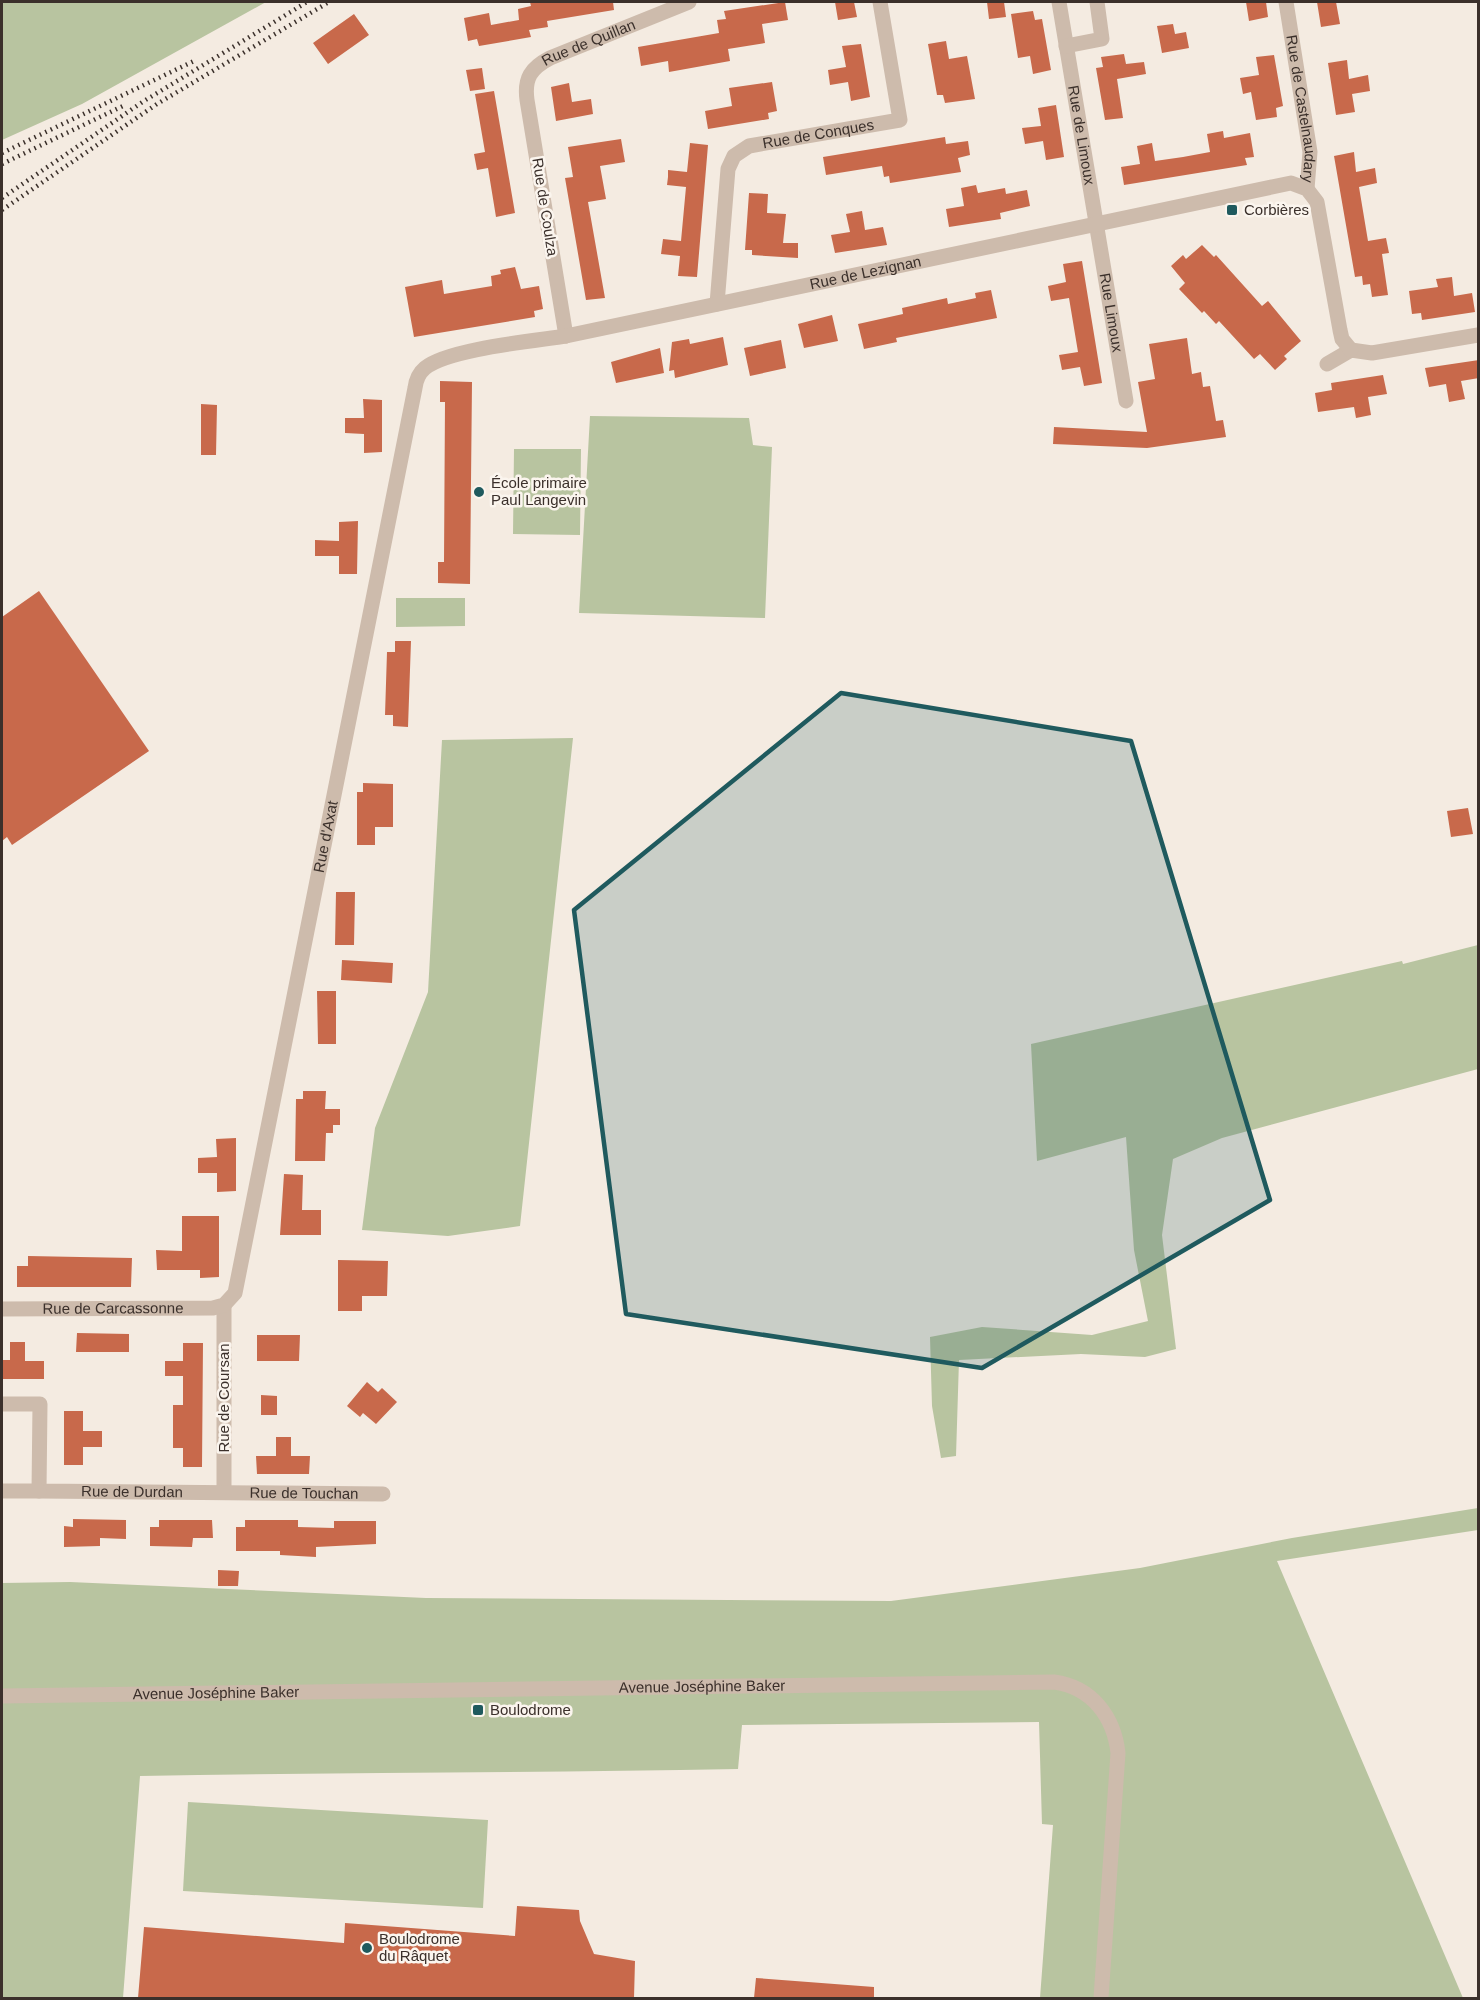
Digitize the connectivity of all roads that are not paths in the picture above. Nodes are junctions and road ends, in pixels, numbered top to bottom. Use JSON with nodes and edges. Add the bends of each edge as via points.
{"nodes":[{"id":1,"x":688,"y":2,"type":"edge"},
{"id":2,"x":880,"y":2,"type":"edge"},
{"id":3,"x":1059,"y":2,"type":"edge"},
{"id":4,"x":1096,"y":2,"type":"edge"},
{"id":5,"x":1286,"y":2,"type":"edge"},
{"id":6,"x":1066,"y":46,"type":"junction"},
{"id":7,"x":527,"y":78,"type":"joint"},
{"id":8,"x":1308,"y":189,"type":"junction"},
{"id":9,"x":1098,"y":224,"type":"junction"},
{"id":10,"x":717,"y":304,"type":"junction"},
{"id":11,"x":1479,"y":335,"type":"edge"},
{"id":12,"x":566,"y":336,"type":"junction"},
{"id":13,"x":1351,"y":350,"type":"junction"},
{"id":14,"x":1327,"y":364,"type":"dead end"},
{"id":15,"x":426,"y":367,"type":"joint"},
{"id":16,"x":1126,"y":401,"type":"dead end"},
{"id":17,"x":224,"y":1305,"type":"junction"},
{"id":18,"x":2,"y":1309,"type":"edge"},
{"id":19,"x":2,"y":1404,"type":"edge"},
{"id":20,"x":2,"y":1491,"type":"edge"},
{"id":21,"x":39,"y":1491,"type":"junction"},
{"id":22,"x":224,"y":1491,"type":"junction"},
{"id":23,"x":383,"y":1494,"type":"dead end"},
{"id":24,"x":2,"y":1696,"type":"edge"},
{"id":25,"x":1101,"y":1998,"type":"edge"}],
"edges":[{"from":1,"to":7,"type":"street","name":"Rue de Quillan","via":[[550,58],[535,66]]},
{"from":2,"to":10,"type":"street","name":"Rue de Conques","via":[[900,120],[757,144],[734,156],[728,169]]},
{"from":3,"to":6,"type":"street","name":"Rue de Limoux"},
{"from":4,"to":6,"type":"street","via":[[1102,39]]},
{"from":5,"to":8,"type":"street","name":"Rue de Castelnaudary","via":[[1310,152]]},
{"from":6,"to":9,"type":"street","name":"Rue de Limoux"},
{"from":7,"to":12,"type":"street","name":"Rue de Coulza","via":[[527,100]]},
{"from":8,"to":9,"type":"street","name":"Rue de Lezignan","via":[[1283,184]]},
{"from":8,"to":13,"type":"street","name":"Rue de Castelnaudary","via":[[1319,210],[1342,339]]},
{"from":9,"to":10,"type":"street","name":"Rue de Lezignan"},
{"from":9,"to":16,"type":"street","name":"Rue Limoux"},
{"from":10,"to":12,"type":"street","name":"Rue de Lezignan"},
{"from":11,"to":13,"type":"street","via":[[1372,353]]},
{"from":12,"to":15,"type":"street","name":"Rue de Lezignan","via":[[449,356]]},
{"from":13,"to":14,"type":"street"},
{"from":15,"to":17,"type":"street","name":"Rue d'Axat","via":[[414,388],[238,1285]]},
{"from":17,"to":18,"type":"street","name":"Rue de Carcassonne"},
{"from":17,"to":22,"type":"street","name":"Rue de Coursan"},
{"from":19,"to":21,"type":"street","via":[[40,1404]]},
{"from":20,"to":21,"type":"street","name":"Rue de Durdan"},
{"from":21,"to":22,"type":"street","name":"Rue de Durdan"},
{"from":22,"to":23,"type":"street","name":"Rue de Touchan"},
{"from":24,"to":25,"type":"street","name":"Avenue Joséphine Baker","via":[[1054,1682],[1071,1686],[1102,1708],[1112,1725],[1118,1753]]}]}
